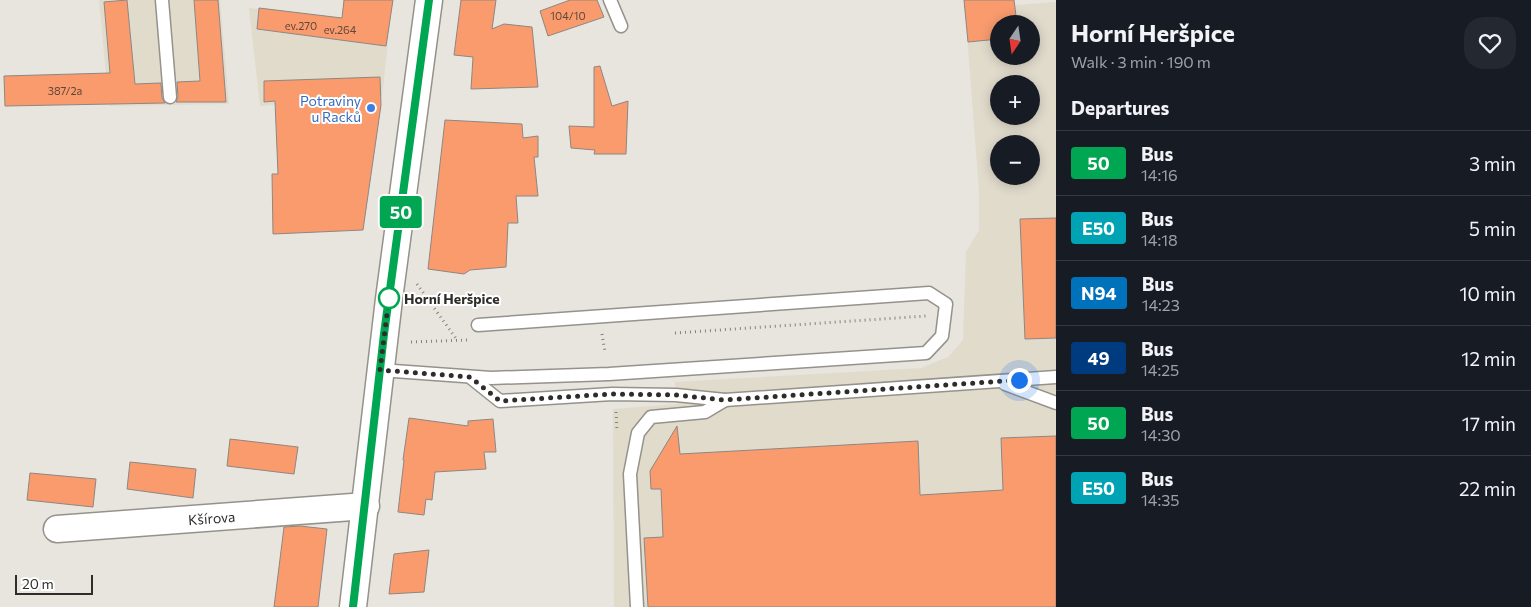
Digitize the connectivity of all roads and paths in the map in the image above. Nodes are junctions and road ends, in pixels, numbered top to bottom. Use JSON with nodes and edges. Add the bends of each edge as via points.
{"nodes":[{"id":1,"x":162,"y":0,"type":"edge"},
{"id":2,"x":429,"y":0,"type":"edge"},
{"id":3,"x":610,"y":0,"type":"edge"},
{"id":4,"x":621,"y":26,"type":"dead end"},
{"id":5,"x":170,"y":97,"type":"dead end"},
{"id":6,"x":414,"y":280,"type":"dead end"},
{"id":7,"x":478,"y":325,"type":"dead end"},
{"id":8,"x":601,"y":326,"type":"dead end"},
{"id":9,"x":457,"y":341,"type":"dead end"},
{"id":10,"x":605,"y":352,"type":"dead end"},
{"id":11,"x":380,"y":370,"type":"junction"},
{"id":12,"x":470,"y":377,"type":"junction"},
{"id":13,"x":1056,"y":377,"type":"edge"},
{"id":14,"x":1000,"y":382,"type":"junction"},
{"id":15,"x":724,"y":400,"type":"junction"},
{"id":16,"x":1056,"y":403,"type":"edge"},
{"id":17,"x":615,"y":407,"type":"dead end"},
{"id":18,"x":617,"y":432,"type":"dead end"},
{"id":19,"x":366,"y":506,"type":"junction"},
{"id":20,"x":58,"y":529,"type":"dead end"},
{"id":21,"x":353,"y":607,"type":"edge"},
{"id":22,"x":637,"y":607,"type":"edge"}],
"edges":[{"from":1,"to":5,"type":"lane"},
{"from":2,"to":11,"type":"street"},
{"from":3,"to":4,"type":"lane"},
{"from":6,"to":9,"type":"path"},
{"from":7,"to":12,"type":"lane","via":[[929,292],[946,304],[942,336],[926,353],[609,374]]},
{"from":8,"to":10,"type":"path"},
{"from":11,"to":12,"type":"lane"},
{"from":11,"to":19,"type":"street"},
{"from":12,"to":15,"type":"lane","via":[[500,401],[612,394]]},
{"from":13,"to":14,"type":"lane"},
{"from":14,"to":15,"type":"lane"},
{"from":14,"to":16,"type":"lane"},
{"from":15,"to":22,"type":"lane","via":[[705,412],[651,417],[638,433],[630,474]]},
{"from":17,"to":18,"type":"path"},
{"from":19,"to":20,"type":"street","name":"Kšírova"},
{"from":19,"to":21,"type":"street"}]}
